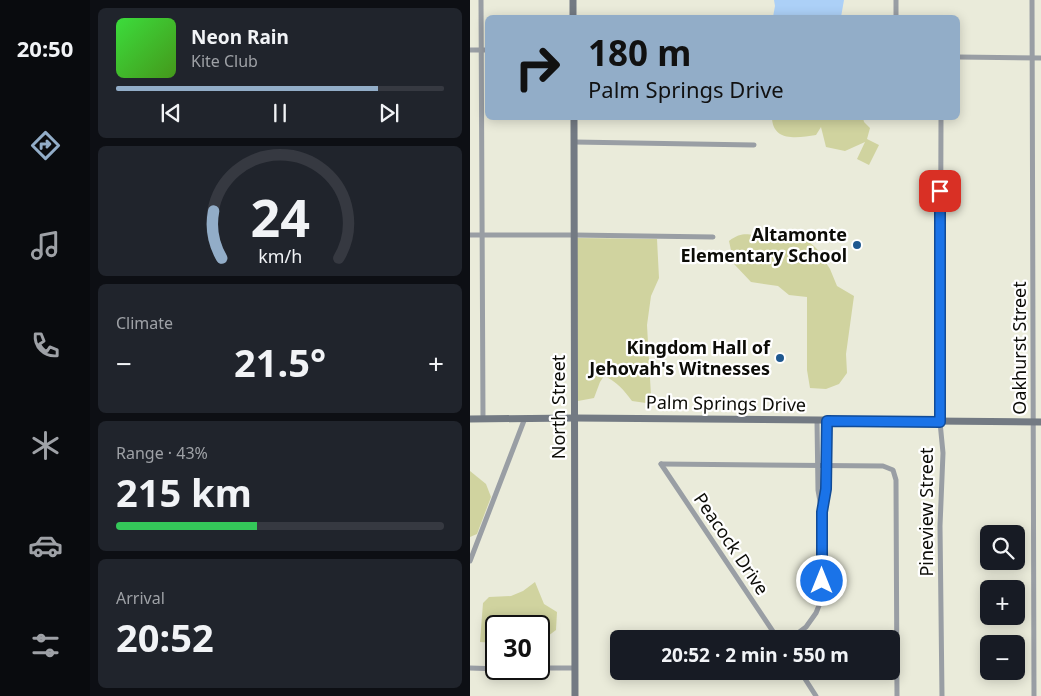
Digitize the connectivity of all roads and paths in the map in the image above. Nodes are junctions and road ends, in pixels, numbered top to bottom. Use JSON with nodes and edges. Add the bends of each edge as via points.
{"nodes":[{"id":1,"x":481,"y":0,"type":"edge"},
{"id":2,"x":573,"y":0,"type":"edge"},
{"id":3,"x":896,"y":0,"type":"edge"},
{"id":4,"x":1032,"y":0,"type":"edge"},
{"id":5,"x":573,"y":15,"type":"edge"},
{"id":6,"x":896,"y":15,"type":"edge"},
{"id":7,"x":470,"y":50,"type":"edge"},
{"id":8,"x":481,"y":50,"type":"junction"},
{"id":9,"x":485,"y":50,"type":"edge"},
{"id":10,"x":960,"y":57,"type":"edge"},
{"id":11,"x":1032,"y":58,"type":"junction"},
{"id":12,"x":1041,"y":58,"type":"edge"},
{"id":13,"x":574,"y":120,"type":"edge"},
{"id":14,"x":941,"y":120,"type":"edge"},
{"id":15,"x":574,"y":142,"type":"junction"},
{"id":16,"x":754,"y":145,"type":"dead end"},
{"id":17,"x":574,"y":234,"type":"junction"},
{"id":18,"x":470,"y":235,"type":"edge"},
{"id":19,"x":482,"y":235,"type":"junction"},
{"id":20,"x":713,"y":237,"type":"dead end"},
{"id":21,"x":525,"y":418,"type":"junction"},
{"id":22,"x":574,"y":418,"type":"junction"},
{"id":23,"x":470,"y":419,"type":"edge"},
{"id":24,"x":483,"y":419,"type":"junction"},
{"id":25,"x":818,"y":420,"type":"junction"},
{"id":26,"x":827,"y":421,"type":"junction"},
{"id":27,"x":940,"y":422,"type":"junction"},
{"id":28,"x":1038,"y":422,"type":"edge"},
{"id":29,"x":818,"y":466,"type":"junction"},
{"id":30,"x":827,"y":466,"type":"junction"},
{"id":31,"x":822,"y":512,"type":"junction"},
{"id":32,"x":470,"y":558,"type":"edge"},
{"id":33,"x":772,"y":630,"type":"edge"},
{"id":34,"x":803,"y":630,"type":"edge"},
{"id":35,"x":470,"y":668,"type":"edge"},
{"id":36,"x":485,"y":668,"type":"edge"},
{"id":37,"x":550,"y":668,"type":"edge"},
{"id":38,"x":575,"y":668,"type":"junction"},
{"id":39,"x":806,"y":680,"type":"edge"},
{"id":40,"x":575,"y":696,"type":"edge"},
{"id":41,"x":816,"y":696,"type":"edge"},
{"id":42,"x":897,"y":696,"type":"edge"},
{"id":43,"x":942,"y":696,"type":"edge"},
{"id":44,"x":1034,"y":696,"type":"edge"}],
"edges":[{"from":1,"to":8,"type":"street"},
{"from":2,"to":5,"type":"street"},
{"from":3,"to":6,"type":"street"},
{"from":4,"to":11,"type":"street","name":"Oakhurst Street"},
{"from":7,"to":8,"type":"street"},
{"from":8,"to":9,"type":"street"},
{"from":8,"to":19,"type":"street"},
{"from":10,"to":11,"type":"street"},
{"from":11,"to":12,"type":"street"},
{"from":11,"to":28,"type":"street","name":"Oakhurst Street"},
{"from":13,"to":15,"type":"street","name":"North Street"},
{"from":14,"to":27,"type":"street","name":"Pineview Street"},
{"from":15,"to":16,"type":"street"},
{"from":15,"to":17,"type":"street","name":"North Street"},
{"from":17,"to":19,"type":"street"},
{"from":17,"to":20,"type":"street"},
{"from":17,"to":22,"type":"street","name":"North Street"},
{"from":18,"to":19,"type":"street"},
{"from":19,"to":24,"type":"street"},
{"from":21,"to":22,"type":"street","name":"Palm Springs Drive"},
{"from":21,"to":24,"type":"street","name":"Palm Springs Drive"},
{"from":21,"to":32,"type":"street"},
{"from":22,"to":25,"type":"street","name":"Palm Springs Drive"},
{"from":22,"to":38,"type":"street","name":"North Street"},
{"from":23,"to":24,"type":"street","name":"Palm Springs Drive"},
{"from":25,"to":26,"type":"street","name":"Palm Springs Drive"},
{"from":25,"to":29,"type":"street"},
{"from":26,"to":27,"type":"street","name":"Palm Springs Drive"},
{"from":26,"to":30,"type":"street"},
{"from":27,"to":28,"type":"street","name":"Palm Springs Drive"},
{"from":27,"to":43,"type":"street","name":"Pineview Street","via":[[943,453],[940,526]]},
{"from":28,"to":44,"type":"street","name":"Oakhurst Street"},
{"from":29,"to":30,"type":"street"},
{"from":29,"to":31,"type":"street"},
{"from":29,"to":33,"type":"street","name":"Peacock Drive","via":[[661,464]]},
{"from":30,"to":31,"type":"street"},
{"from":30,"to":42,"type":"street","via":[[882,466],[892,470],[896,480]]},
{"from":31,"to":34,"type":"street","via":[[822,598]]},
{"from":35,"to":36,"type":"street"},
{"from":37,"to":38,"type":"street"},
{"from":38,"to":40,"type":"street","name":"North Street"},
{"from":39,"to":41,"type":"street"}]}
